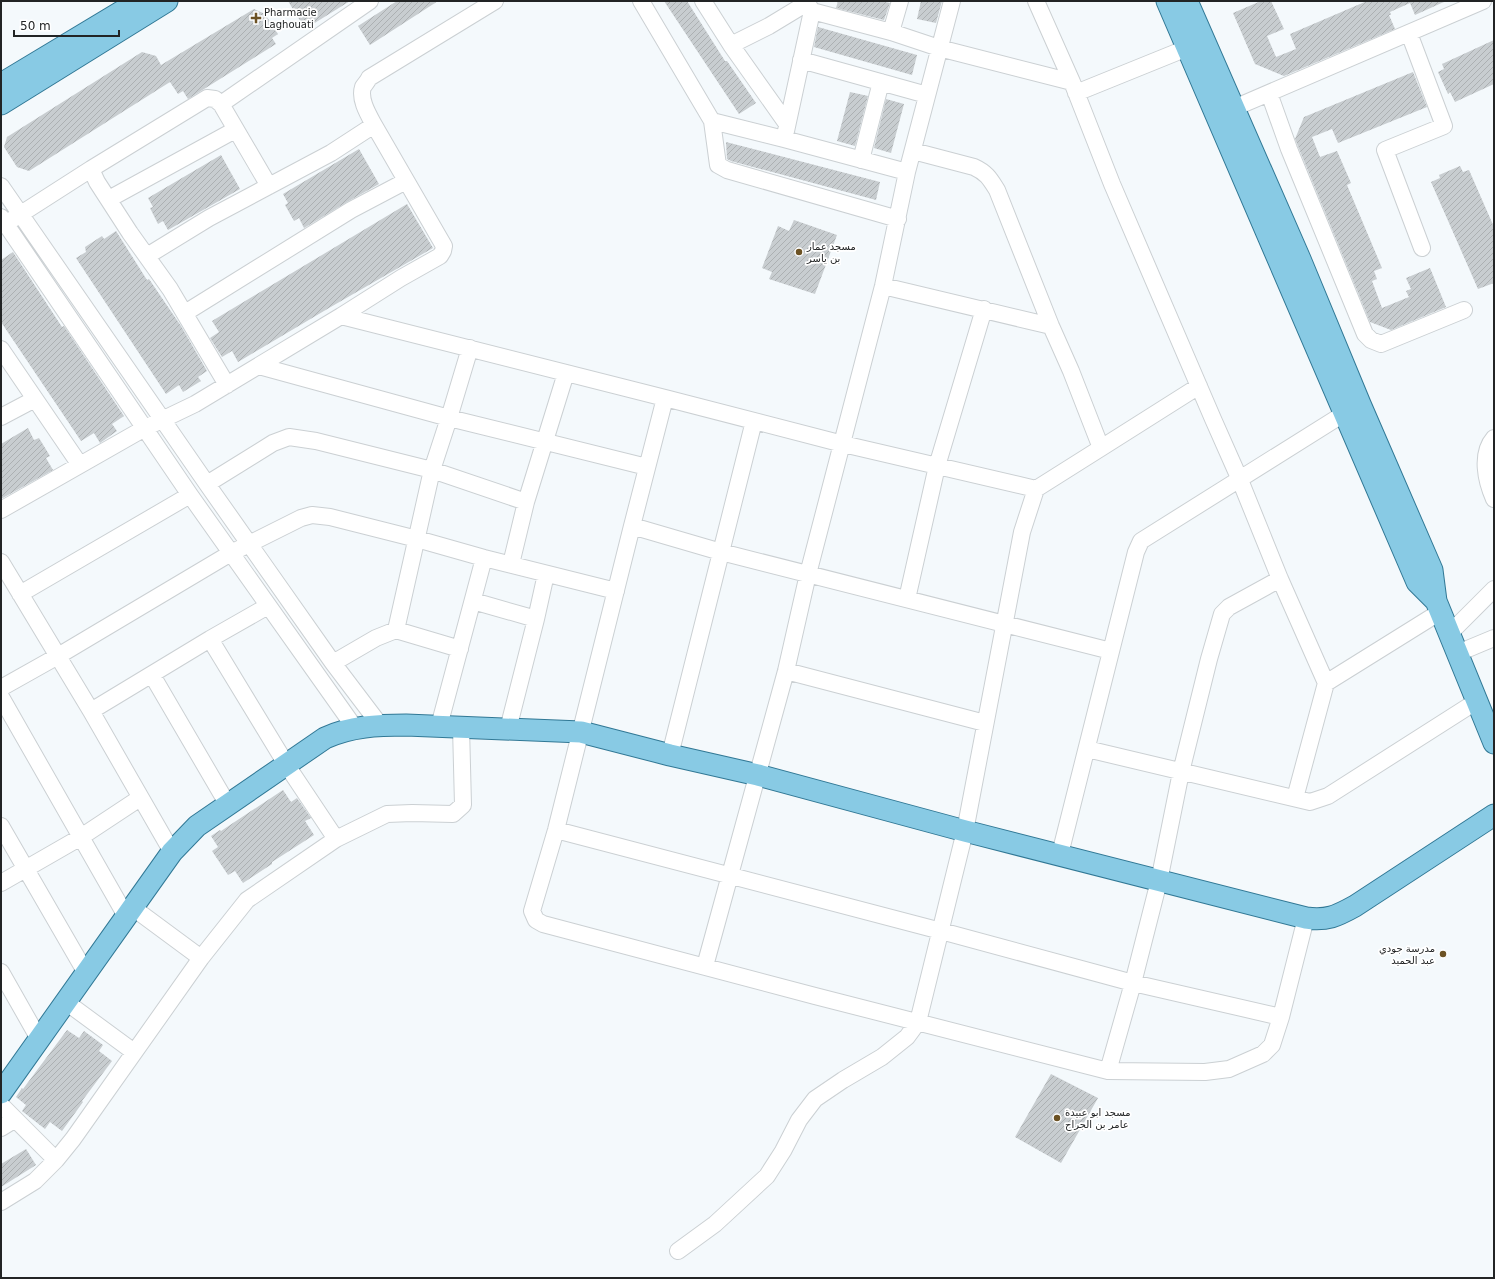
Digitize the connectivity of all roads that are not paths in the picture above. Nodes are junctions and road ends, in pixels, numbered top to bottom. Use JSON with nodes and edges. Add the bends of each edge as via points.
{"nodes":[{"id":1,"x":139,"y":1,"type":"edge"},
{"id":2,"x":167,"y":1,"type":"edge"},
{"id":3,"x":370,"y":1,"type":"edge"},
{"id":4,"x":495,"y":1,"type":"edge"},
{"id":5,"x":641,"y":1,"type":"edge"},
{"id":6,"x":703,"y":1,"type":"edge"},
{"id":7,"x":900,"y":1,"type":"edge"},
{"id":8,"x":952,"y":1,"type":"edge"},
{"id":9,"x":1036,"y":1,"type":"edge"},
{"id":10,"x":1167,"y":1,"type":"edge"},
{"id":11,"x":1187,"y":1,"type":"edge"},
{"id":12,"x":1483,"y":1,"type":"edge"},
{"id":13,"x":809,"y":5,"type":"edge"},
{"id":14,"x":891,"y":32,"type":"junction"},
{"id":15,"x":1408,"y":33,"type":"junction"},
{"id":16,"x":731,"y":45,"type":"junction"},
{"id":17,"x":1196,"y":45,"type":"junction"},
{"id":18,"x":939,"y":48,"type":"junction"},
{"id":19,"x":801,"y":60,"type":"junction"},
{"id":20,"x":881,"y":82,"type":"junction"},
{"id":21,"x":1,"y":84,"type":"edge"},
{"id":22,"x":1074,"y":88,"type":"junction"},
{"id":23,"x":1269,"y":93,"type":"junction"},
{"id":24,"x":927,"y":95,"type":"junction"},
{"id":25,"x":1,"y":104,"type":"edge"},
{"id":26,"x":221,"y":104,"type":"junction"},
{"id":27,"x":1234,"y":108,"type":"junction"},
{"id":28,"x":712,"y":121,"type":"junction"},
{"id":29,"x":374,"y":125,"type":"junction"},
{"id":30,"x":235,"y":130,"type":"junction"},
{"id":31,"x":786,"y":132,"type":"junction"},
{"id":32,"x":1241,"y":149,"type":"junction"},
{"id":33,"x":913,"y":151,"type":"junction"},
{"id":34,"x":861,"y":160,"type":"junction"},
{"id":35,"x":91,"y":169,"type":"junction"},
{"id":36,"x":907,"y":172,"type":"junction"},
{"id":37,"x":406,"y":181,"type":"junction"},
{"id":38,"x":1,"y":186,"type":"edge"},
{"id":39,"x":269,"y":186,"type":"junction"},
{"id":40,"x":108,"y":199,"type":"junction"},
{"id":41,"x":21,"y":214,"type":"junction"},
{"id":42,"x":898,"y":219,"type":"junction"},
{"id":43,"x":3,"y":222,"type":"edge"},
{"id":44,"x":1422,"y":248,"type":"dead end"},
{"id":45,"x":147,"y":256,"type":"junction"},
{"id":46,"x":883,"y":286,"type":"junction"},
{"id":47,"x":984,"y":309,"type":"junction"},
{"id":48,"x":1464,"y":310,"type":"dead end"},
{"id":49,"x":185,"y":313,"type":"junction"},
{"id":50,"x":341,"y":316,"type":"junction"},
{"id":51,"x":1051,"y":326,"type":"junction"},
{"id":52,"x":470,"y":348,"type":"junction"},
{"id":53,"x":1,"y":349,"type":"edge"},
{"id":54,"x":259,"y":366,"type":"junction"},
{"id":55,"x":566,"y":373,"type":"junction"},
{"id":56,"x":227,"y":385,"type":"junction"},
{"id":57,"x":1199,"y":386,"type":"junction"},
{"id":58,"x":665,"y":398,"type":"junction"},
{"id":59,"x":35,"y":399,"type":"junction"},
{"id":60,"x":1352,"y":408,"type":"junction"},
{"id":61,"x":1,"y":417,"type":"edge"},
{"id":62,"x":449,"y":418,"type":"junction"},
{"id":63,"x":162,"y":419,"type":"junction"},
{"id":64,"x":754,"y":421,"type":"junction"},
{"id":65,"x":145,"y":428,"type":"junction"},
{"id":66,"x":1494,"y":438,"type":"edge"},
{"id":67,"x":545,"y":442,"type":"junction"},
{"id":68,"x":843,"y":444,"type":"junction"},
{"id":69,"x":1101,"y":448,"type":"junction"},
{"id":70,"x":80,"y":465,"type":"junction"},
{"id":71,"x":937,"y":466,"type":"junction"},
{"id":72,"x":647,"y":467,"type":"junction"},
{"id":73,"x":432,"y":470,"type":"junction"},
{"id":74,"x":1240,"y":480,"type":"junction"},
{"id":75,"x":207,"y":484,"type":"junction"},
{"id":76,"x":1036,"y":489,"type":"junction"},
{"id":77,"x":190,"y":494,"type":"junction"},
{"id":78,"x":1494,"y":499,"type":"edge"},
{"id":79,"x":526,"y":502,"type":"junction"},
{"id":80,"x":1,"y":510,"type":"edge"},
{"id":81,"x":632,"y":526,"type":"junction"},
{"id":82,"x":417,"y":539,"type":"junction"},
{"id":83,"x":250,"y":544,"type":"junction"},
{"id":84,"x":721,"y":552,"type":"junction"},
{"id":85,"x":231,"y":554,"type":"junction"},
{"id":86,"x":484,"y":558,"type":"junction"},
{"id":87,"x":1,"y":562,"type":"edge"},
{"id":88,"x":510,"y":564,"type":"junction"},
{"id":89,"x":546,"y":574,"type":"junction"},
{"id":90,"x":808,"y":574,"type":"junction"},
{"id":91,"x":1280,"y":579,"type":"junction"},
{"id":92,"x":1494,"y":589,"type":"edge"},
{"id":93,"x":616,"y":591,"type":"junction"},
{"id":94,"x":20,"y":594,"type":"junction"},
{"id":95,"x":907,"y":599,"type":"junction"},
{"id":96,"x":473,"y":601,"type":"junction"},
{"id":97,"x":268,"y":606,"type":"junction"},
{"id":98,"x":1438,"y":606,"type":"junction"},
{"id":99,"x":536,"y":619,"type":"junction"},
{"id":100,"x":1004,"y":623,"type":"junction"},
{"id":101,"x":396,"y":630,"type":"junction"},
{"id":102,"x":1449,"y":634,"type":"junction"},
{"id":103,"x":1494,"y":638,"type":"edge"},
{"id":104,"x":210,"y":639,"type":"junction"},
{"id":105,"x":460,"y":649,"type":"junction"},
{"id":106,"x":1111,"y":651,"type":"junction"},
{"id":107,"x":1458,"y":653,"type":"junction"},
{"id":108,"x":58,"y":656,"type":"junction"},
{"id":109,"x":333,"y":663,"type":"junction"},
{"id":110,"x":786,"y":671,"type":"junction"},
{"id":111,"x":152,"y":675,"type":"junction"},
{"id":112,"x":1326,"y":683,"type":"junction"},
{"id":113,"x":1,"y":688,"type":"edge"},
{"id":114,"x":1,"y":697,"type":"edge"},
{"id":115,"x":1477,"y":701,"type":"junction"},
{"id":116,"x":91,"y":711,"type":"junction"},
{"id":117,"x":985,"y":723,"type":"junction"},
{"id":118,"x":380,"y":725,"type":"junction"},
{"id":119,"x":439,"y":726,"type":"junction"},
{"id":120,"x":461,"y":727,"type":"junction"},
{"id":121,"x":355,"y":728,"type":"junction"},
{"id":122,"x":508,"y":729,"type":"junction"},
{"id":123,"x":581,"y":732,"type":"junction"},
{"id":124,"x":1494,"y":743,"type":"edge"},
{"id":125,"x":1087,"y":748,"type":"junction"},
{"id":126,"x":670,"y":755,"type":"junction"},
{"id":127,"x":286,"y":764,"type":"junction"},
{"id":128,"x":1181,"y":772,"type":"junction"},
{"id":129,"x":758,"y":775,"type":"junction"},
{"id":130,"x":140,"y":798,"type":"junction"},
{"id":131,"x":1295,"y":798,"type":"junction"},
{"id":132,"x":228,"y":805,"type":"junction"},
{"id":133,"x":1494,"y":815,"type":"edge"},
{"id":134,"x":1,"y":826,"type":"edge"},
{"id":135,"x":556,"y":830,"type":"junction"},
{"id":136,"x":965,"y":831,"type":"junction"},
{"id":137,"x":81,"y":837,"type":"junction"},
{"id":138,"x":336,"y":839,"type":"junction"},
{"id":139,"x":172,"y":852,"type":"junction"},
{"id":140,"x":1060,"y":854,"type":"junction"},
{"id":141,"x":26,"y":869,"type":"junction"},
{"id":142,"x":730,"y":876,"type":"junction"},
{"id":143,"x":1159,"y":881,"type":"junction"},
{"id":144,"x":1,"y":883,"type":"edge"},
{"id":145,"x":129,"y":911,"type":"junction"},
{"id":146,"x":1306,"y":918,"type":"junction"},
{"id":147,"x":941,"y":931,"type":"junction"},
{"id":148,"x":202,"y":958,"type":"junction"},
{"id":149,"x":705,"y":966,"type":"junction"},
{"id":150,"x":1,"y":972,"type":"edge"},
{"id":151,"x":86,"y":973,"type":"junction"},
{"id":152,"x":1133,"y":984,"type":"junction"},
{"id":153,"x":66,"y":1002,"type":"junction"},
{"id":154,"x":1281,"y":1017,"type":"junction"},
{"id":155,"x":918,"y":1022,"type":"junction"},
{"id":156,"x":40,"y":1039,"type":"junction"},
{"id":157,"x":134,"y":1052,"type":"junction"},
{"id":158,"x":1108,"y":1071,"type":"junction"},
{"id":159,"x":1,"y":1093,"type":"edge"},
{"id":160,"x":1,"y":1105,"type":"edge"},
{"id":161,"x":8,"y":1124,"type":"edge"},
{"id":162,"x":56,"y":1160,"type":"junction"},
{"id":163,"x":1,"y":1202,"type":"edge"},
{"id":164,"x":678,"y":1251,"type":"dead end"}],
"edges":[{"from":1,"to":21,"type":"main road"},
{"from":2,"to":25,"type":"main road"},
{"from":3,"to":26,"type":"street"},
{"from":4,"to":29,"type":"street","via":[[369,78],[362,97]]},
{"from":5,"to":28,"type":"street"},
{"from":6,"to":16,"type":"street"},
{"from":7,"to":14,"type":"street"},
{"from":8,"to":18,"type":"street"},
{"from":9,"to":22,"type":"street"},
{"from":10,"to":17,"type":"main road"},
{"from":11,"to":17,"type":"main road"},
{"from":12,"to":15,"type":"street"},
{"from":13,"to":14,"type":"street"},
{"from":13,"to":16,"type":"street"},
{"from":13,"to":19,"type":"street"},
{"from":14,"to":18,"type":"street"},
{"from":15,"to":23,"type":"street"},
{"from":15,"to":44,"type":"street","via":[[1444,126],[1385,150]]},
{"from":16,"to":31,"type":"street"},
{"from":17,"to":22,"type":"street"},
{"from":17,"to":27,"type":"main road"},
{"from":17,"to":32,"type":"main road"},
{"from":18,"to":22,"type":"street"},
{"from":18,"to":24,"type":"street"},
{"from":19,"to":20,"type":"street"},
{"from":19,"to":31,"type":"street"},
{"from":20,"to":24,"type":"street"},
{"from":20,"to":34,"type":"street"},
{"from":22,"to":57,"type":"street","via":[[1112,184]]},
{"from":23,"to":27,"type":"street"},
{"from":23,"to":48,"type":"street","via":[[1289,149],[1365,334],[1381,344]]},
{"from":24,"to":33,"type":"street"},
{"from":26,"to":30,"type":"street"},
{"from":26,"to":35,"type":"street","via":[[215,99],[207,98]]},
{"from":27,"to":32,"type":"main road"},
{"from":28,"to":31,"type":"street"},
{"from":28,"to":42,"type":"street","via":[[718,164],[727,170]]},
{"from":29,"to":37,"type":"street"},
{"from":29,"to":39,"type":"street"},
{"from":30,"to":39,"type":"street"},
{"from":30,"to":40,"type":"street"},
{"from":31,"to":34,"type":"street"},
{"from":32,"to":60,"type":"main road","via":[[1303,266]]},
{"from":33,"to":36,"type":"street"},
{"from":33,"to":51,"type":"street","via":[[974,167],[990,179],[997,190]]},
{"from":34,"to":36,"type":"street"},
{"from":35,"to":40,"type":"street"},
{"from":35,"to":41,"type":"street"},
{"from":36,"to":42,"type":"street"},
{"from":37,"to":49,"type":"street","via":[[352,210]]},
{"from":37,"to":50,"type":"street","via":[[444,246],[443,251],[440,256]]},
{"from":38,"to":41,"type":"street"},
{"from":39,"to":45,"type":"street","via":[[209,218]]},
{"from":40,"to":45,"type":"street"},
{"from":41,"to":43,"type":"street"},
{"from":41,"to":63,"type":"street"},
{"from":42,"to":46,"type":"street"},
{"from":43,"to":65,"type":"street"},
{"from":45,"to":49,"type":"street"},
{"from":46,"to":47,"type":"street"},
{"from":46,"to":68,"type":"street"},
{"from":47,"to":51,"type":"street"},
{"from":47,"to":71,"type":"street"},
{"from":49,"to":56,"type":"street"},
{"from":50,"to":52,"type":"street"},
{"from":50,"to":54,"type":"street"},
{"from":51,"to":69,"type":"street"},
{"from":52,"to":55,"type":"street"},
{"from":52,"to":62,"type":"street"},
{"from":53,"to":59,"type":"street"},
{"from":54,"to":56,"type":"street"},
{"from":54,"to":62,"type":"street"},
{"from":55,"to":58,"type":"street"},
{"from":55,"to":67,"type":"street"},
{"from":56,"to":63,"type":"street","via":[[195,404]]},
{"from":57,"to":69,"type":"street"},
{"from":57,"to":74,"type":"street"},
{"from":58,"to":64,"type":"street"},
{"from":58,"to":72,"type":"street"},
{"from":59,"to":61,"type":"street"},
{"from":59,"to":70,"type":"street"},
{"from":60,"to":74,"type":"street"},
{"from":60,"to":98,"type":"main road","via":[[1432,570]]},
{"from":62,"to":67,"type":"street"},
{"from":62,"to":73,"type":"street"},
{"from":63,"to":65,"type":"street"},
{"from":63,"to":75,"type":"street"},
{"from":64,"to":68,"type":"street"},
{"from":64,"to":84,"type":"street"},
{"from":65,"to":70,"type":"street"},
{"from":65,"to":77,"type":"street"},
{"from":66,"to":78,"type":"street","via":[[1487,451],[1486,461],[1488,483]]},
{"from":67,"to":72,"type":"street"},
{"from":67,"to":79,"type":"street"},
{"from":68,"to":71,"type":"street"},
{"from":68,"to":90,"type":"street"},
{"from":69,"to":76,"type":"street"},
{"from":70,"to":80,"type":"street"},
{"from":71,"to":76,"type":"street"},
{"from":71,"to":95,"type":"street"},
{"from":72,"to":81,"type":"street"},
{"from":73,"to":75,"type":"street","via":[[316,441],[289,437],[273,443]]},
{"from":73,"to":79,"type":"street"},
{"from":73,"to":82,"type":"street"},
{"from":74,"to":91,"type":"street"},
{"from":74,"to":106,"type":"street","via":[[1141,541]]},
{"from":75,"to":83,"type":"street"},
{"from":76,"to":100,"type":"street","via":[[1022,532]]},
{"from":77,"to":85,"type":"street"},
{"from":77,"to":94,"type":"street"},
{"from":79,"to":88,"type":"street"},
{"from":81,"to":84,"type":"street"},
{"from":81,"to":93,"type":"street"},
{"from":82,"to":83,"type":"street","via":[[330,517],[312,515]]},
{"from":82,"to":86,"type":"street"},
{"from":82,"to":101,"type":"street"},
{"from":83,"to":85,"type":"street"},
{"from":83,"to":109,"type":"street"},
{"from":84,"to":90,"type":"street"},
{"from":84,"to":126,"type":"street"},
{"from":85,"to":97,"type":"street"},
{"from":85,"to":108,"type":"street"},
{"from":86,"to":88,"type":"street"},
{"from":86,"to":96,"type":"street"},
{"from":87,"to":94,"type":"street"},
{"from":88,"to":89,"type":"street"},
{"from":89,"to":93,"type":"street"},
{"from":89,"to":99,"type":"street"},
{"from":90,"to":95,"type":"street"},
{"from":90,"to":110,"type":"street"},
{"from":91,"to":112,"type":"street"},
{"from":91,"to":128,"type":"street","via":[[1229,607],[1222,614]]},
{"from":92,"to":102,"type":"street"},
{"from":93,"to":123,"type":"street"},
{"from":94,"to":108,"type":"street"},
{"from":95,"to":100,"type":"street"},
{"from":96,"to":99,"type":"street"},
{"from":96,"to":105,"type":"street"},
{"from":97,"to":104,"type":"street"},
{"from":97,"to":121,"type":"street"},
{"from":98,"to":102,"type":"main road"},
{"from":98,"to":112,"type":"street"},
{"from":99,"to":122,"type":"street"},
{"from":100,"to":106,"type":"street"},
{"from":100,"to":117,"type":"street"},
{"from":101,"to":105,"type":"street"},
{"from":101,"to":109,"type":"street","via":[[376,638]]},
{"from":102,"to":107,"type":"main road"},
{"from":103,"to":107,"type":"street"},
{"from":104,"to":111,"type":"street"},
{"from":104,"to":127,"type":"street"},
{"from":105,"to":119,"type":"street"},
{"from":106,"to":125,"type":"street"},
{"from":107,"to":115,"type":"main road"},
{"from":108,"to":113,"type":"street"},
{"from":108,"to":116,"type":"street"},
{"from":109,"to":118,"type":"street"},
{"from":110,"to":117,"type":"street"},
{"from":110,"to":129,"type":"street"},
{"from":111,"to":116,"type":"street"},
{"from":111,"to":132,"type":"street"},
{"from":112,"to":131,"type":"street"},
{"from":114,"to":137,"type":"street"},
{"from":115,"to":124,"type":"main road"},
{"from":115,"to":131,"type":"street","via":[[1328,796],[1310,802]]},
{"from":116,"to":130,"type":"street"},
{"from":117,"to":136,"type":"street"},
{"from":118,"to":119,"type":"main road"},
{"from":118,"to":121,"type":"main road"},
{"from":119,"to":120,"type":"main road"},
{"from":120,"to":122,"type":"main road"},
{"from":120,"to":138,"type":"street","via":[[463,805],[460,810],[453,814],[387,814]]},
{"from":121,"to":127,"type":"main road","via":[[325,738]]},
{"from":122,"to":123,"type":"main road"},
{"from":123,"to":126,"type":"main road"},
{"from":123,"to":135,"type":"street"},
{"from":125,"to":128,"type":"street"},
{"from":125,"to":140,"type":"street"},
{"from":126,"to":129,"type":"main road"},
{"from":127,"to":132,"type":"main road"},
{"from":127,"to":138,"type":"street"},
{"from":128,"to":131,"type":"street"},
{"from":128,"to":143,"type":"street"},
{"from":129,"to":136,"type":"main road"},
{"from":129,"to":142,"type":"street"},
{"from":130,"to":137,"type":"street"},
{"from":130,"to":139,"type":"street"},
{"from":132,"to":139,"type":"main road","via":[[197,826]]},
{"from":133,"to":146,"type":"main road","via":[[1338,916],[1320,920]]},
{"from":134,"to":141,"type":"street"},
{"from":135,"to":142,"type":"street"},
{"from":135,"to":149,"type":"street","via":[[532,912],[536,920],[543,924]]},
{"from":136,"to":140,"type":"main road"},
{"from":136,"to":147,"type":"street"},
{"from":137,"to":141,"type":"street"},
{"from":137,"to":145,"type":"street"},
{"from":138,"to":148,"type":"street","via":[[247,900]]},
{"from":139,"to":145,"type":"main road"},
{"from":140,"to":143,"type":"main road"},
{"from":141,"to":144,"type":"street"},
{"from":141,"to":151,"type":"street"},
{"from":142,"to":147,"type":"street"},
{"from":142,"to":149,"type":"street"},
{"from":143,"to":146,"type":"main road"},
{"from":143,"to":152,"type":"street"},
{"from":145,"to":148,"type":"street"},
{"from":145,"to":151,"type":"main road"},
{"from":146,"to":154,"type":"street"},
{"from":147,"to":152,"type":"street"},
{"from":147,"to":155,"type":"street"},
{"from":148,"to":157,"type":"street"},
{"from":149,"to":155,"type":"street"},
{"from":150,"to":156,"type":"street"},
{"from":151,"to":153,"type":"main road"},
{"from":152,"to":154,"type":"street"},
{"from":152,"to":158,"type":"street"},
{"from":153,"to":156,"type":"main road"},
{"from":153,"to":157,"type":"street"},
{"from":154,"to":158,"type":"street","via":[[1272,1045],[1263,1054],[1229,1069],[1205,1072]]},
{"from":155,"to":158,"type":"street"},
{"from":155,"to":164,"type":"street","via":[[907,1037],[882,1057],[815,1099],[799,1120],[767,1176],[715,1224]]},
{"from":156,"to":159,"type":"main road"},
{"from":157,"to":162,"type":"street"},
{"from":160,"to":161,"type":"street"},
{"from":161,"to":162,"type":"street"},
{"from":162,"to":163,"type":"street","via":[[35,1181]]}]}
